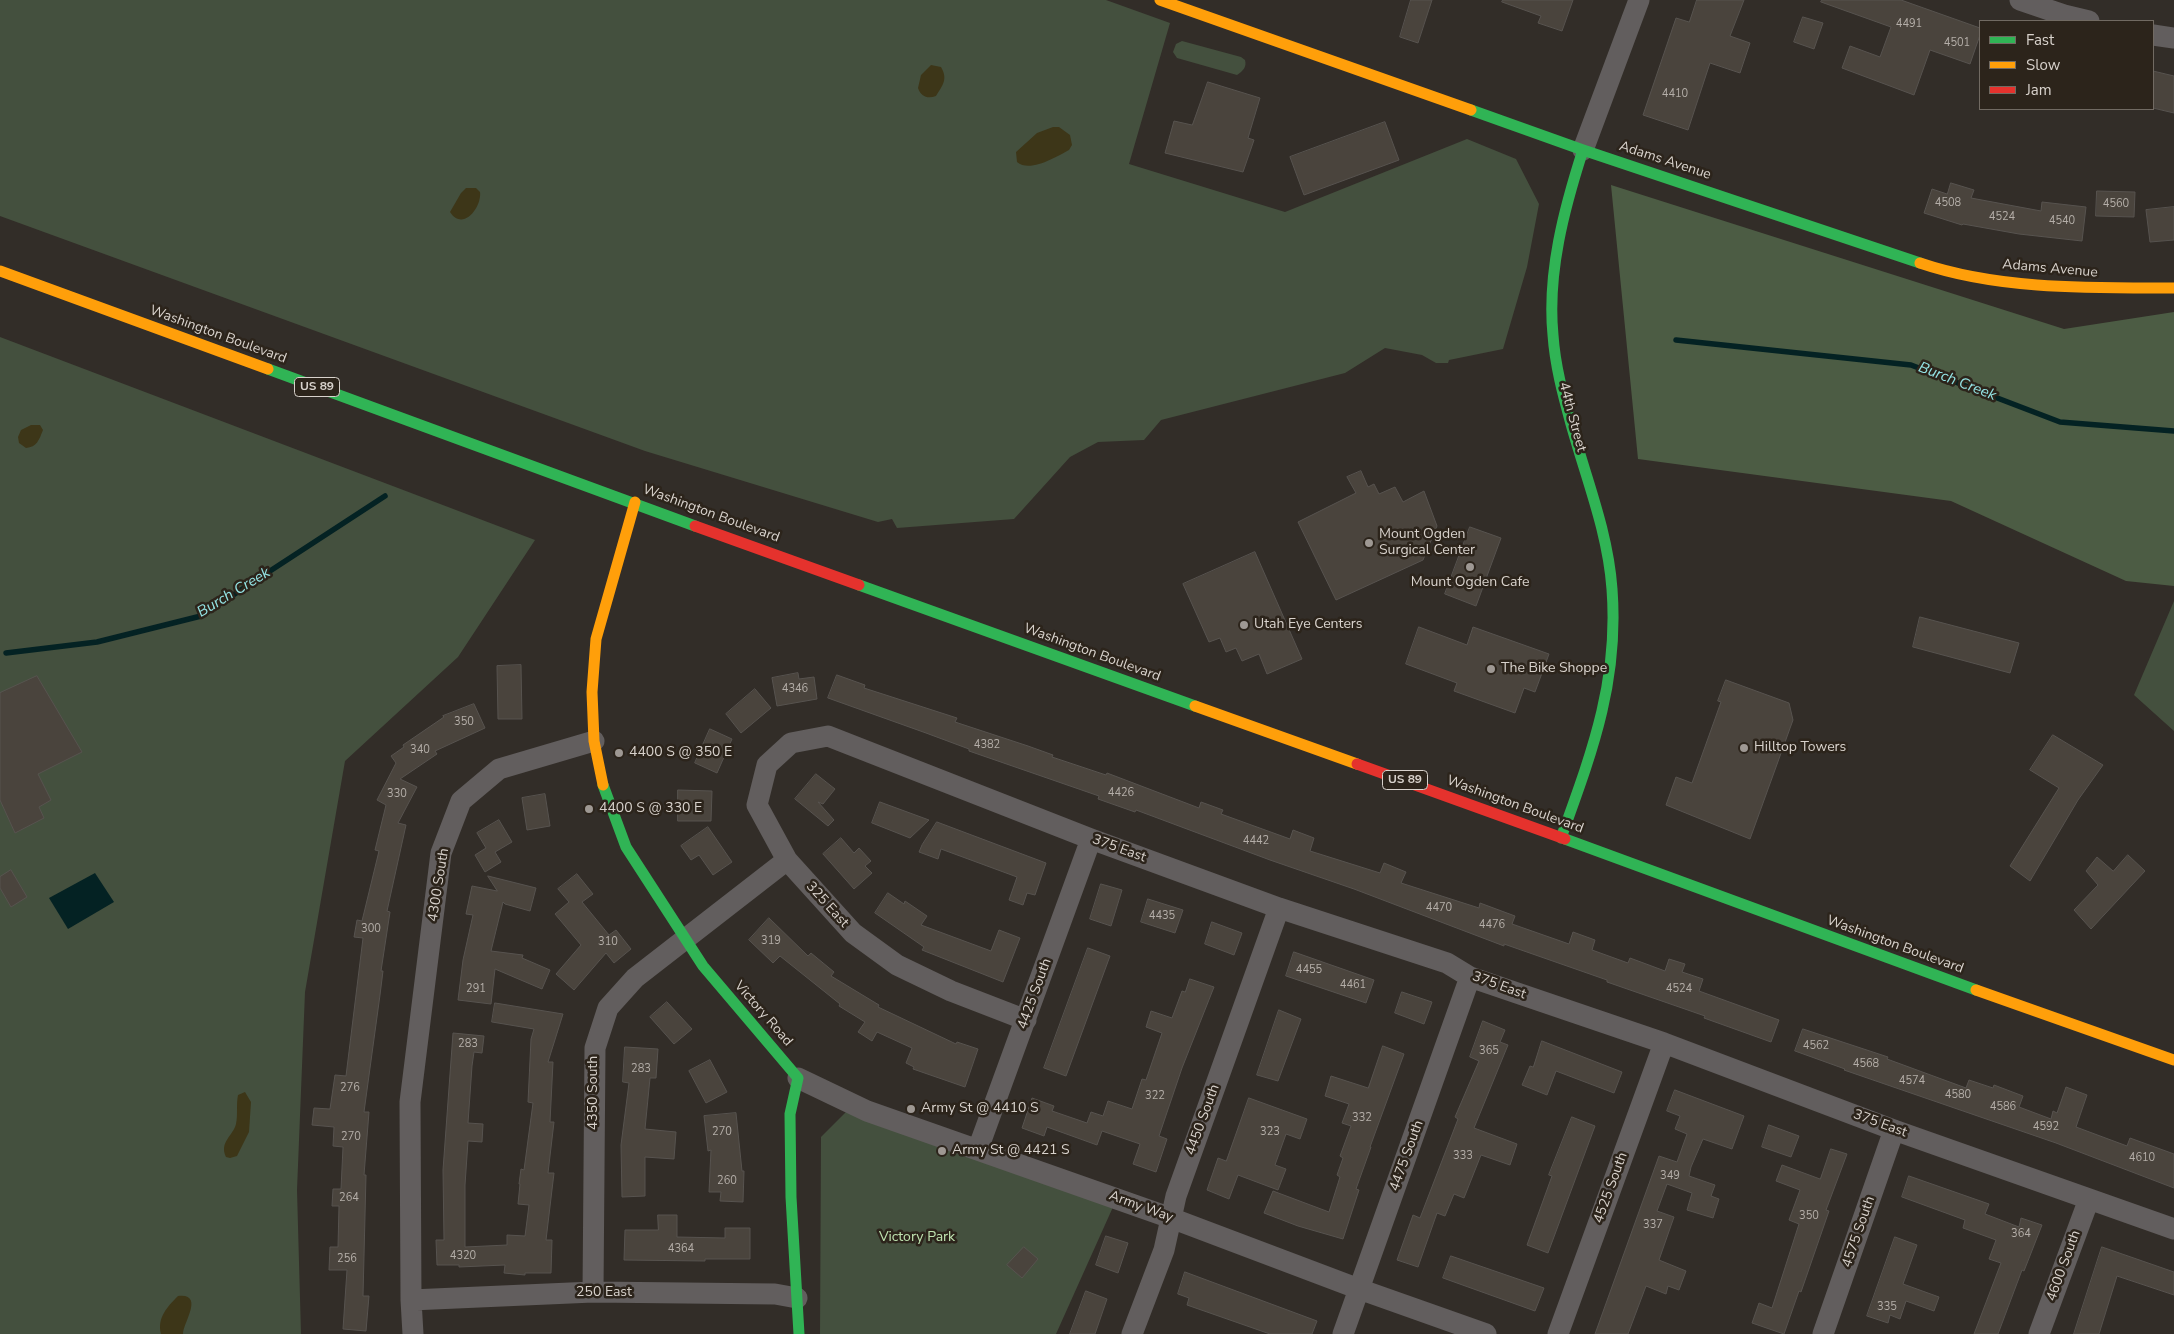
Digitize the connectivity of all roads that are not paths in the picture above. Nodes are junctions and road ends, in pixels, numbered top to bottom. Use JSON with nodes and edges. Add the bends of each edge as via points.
{"nodes":[{"id":1,"x":1160,"y":0,"type":"edge"},
{"id":2,"x":1639,"y":0,"type":"edge"},
{"id":3,"x":2020,"y":0,"type":"edge"},
{"id":4,"x":2085,"y":20,"type":"edge"},
{"id":5,"x":2154,"y":35,"type":"edge"},
{"id":6,"x":2174,"y":38,"type":"edge"},
{"id":7,"x":1583,"y":150,"type":"junction"},
{"id":8,"x":0,"y":271,"type":"edge"},
{"id":9,"x":2174,"y":288,"type":"edge"},
{"id":10,"x":635,"y":502,"type":"junction"},
{"id":11,"x":828,"y":736,"type":"joint"},
{"id":12,"x":594,"y":741,"type":"junction"},
{"id":13,"x":1561,"y":838,"type":"junction"},
{"id":14,"x":1092,"y":839,"type":"junction"},
{"id":15,"x":787,"y":860,"type":"junction"},
{"id":16,"x":1279,"y":908,"type":"junction"},
{"id":17,"x":687,"y":939,"type":"junction"},
{"id":18,"x":1470,"y":977,"type":"junction"},
{"id":19,"x":1026,"y":1020,"type":"junction"},
{"id":20,"x":1664,"y":1043,"type":"junction"},
{"id":21,"x":2174,"y":1060,"type":"edge"},
{"id":22,"x":798,"y":1078,"type":"junction"},
{"id":23,"x":1894,"y":1130,"type":"junction"},
{"id":24,"x":978,"y":1149,"type":"junction"},
{"id":25,"x":2089,"y":1199,"type":"junction"},
{"id":26,"x":1171,"y":1218,"type":"junction"},
{"id":27,"x":2174,"y":1229,"type":"edge"},
{"id":28,"x":1359,"y":1289,"type":"junction"},
{"id":29,"x":593,"y":1292,"type":"junction"},
{"id":30,"x":797,"y":1298,"type":"junction"},
{"id":31,"x":411,"y":1300,"type":"junction"},
{"id":32,"x":413,"y":1334,"type":"edge"},
{"id":33,"x":799,"y":1334,"type":"edge"},
{"id":34,"x":1132,"y":1334,"type":"edge"},
{"id":35,"x":1343,"y":1334,"type":"edge"},
{"id":36,"x":1486,"y":1334,"type":"edge"},
{"id":37,"x":1558,"y":1334,"type":"edge"},
{"id":38,"x":1823,"y":1334,"type":"edge"},
{"id":39,"x":2039,"y":1334,"type":"edge"}],
"edges":[{"from":1,"to":7,"type":"street","name":"Adams Avenue"},
{"from":2,"to":7,"type":"street","name":"44th Street"},
{"from":3,"to":4,"type":"street"},
{"from":5,"to":6,"type":"street"},
{"from":7,"to":9,"type":"street","name":"Adams Avenue","via":[[1950,273],[2067,288]]},
{"from":7,"to":13,"type":"street","name":"44th Street","via":[[1568,196],[1556,263],[1552,328],[1565,398],[1600,515],[1612,588],[1611,662],[1607,693],[1590,755]]},
{"from":8,"to":10,"type":"street","name":"Washington Boulevard","number":"US 89"},
{"from":10,"to":12,"type":"street","via":[[596,639],[592,692]]},
{"from":10,"to":13,"type":"street","name":"Washington Boulevard","number":"US 89"},
{"from":11,"to":14,"type":"street","name":"375 East"},
{"from":11,"to":15,"type":"street","name":"325 East","via":[[791,743],[767,766],[757,805]]},
{"from":12,"to":17,"type":"street","name":"Victory Road","via":[[605,793],[626,847]]},
{"from":12,"to":31,"type":"street","name":"4300 South","via":[[499,769],[461,801],[441,853],[410,1102]]},
{"from":13,"to":21,"type":"street","name":"Washington Boulevard","number":"US 89"},
{"from":14,"to":16,"type":"street","name":"375 East"},
{"from":14,"to":19,"type":"street","name":"4425 South"},
{"from":15,"to":17,"type":"street","name":"4350 South"},
{"from":15,"to":19,"type":"street","name":"325 East","via":[[853,934],[897,965],[951,992]]},
{"from":16,"to":18,"type":"street","name":"375 East","via":[[1447,963]]},
{"from":16,"to":26,"type":"street","name":"4450 South","via":[[1176,1196]]},
{"from":17,"to":22,"type":"street","name":"Victory Road","via":[[702,966]]},
{"from":17,"to":29,"type":"street","name":"4350 South","via":[[635,978],[608,1008],[595,1048]]},
{"from":18,"to":20,"type":"street","name":"375 East"},
{"from":18,"to":28,"type":"street","name":"4475 South"},
{"from":19,"to":24,"type":"street","name":"4425 South"},
{"from":20,"to":23,"type":"street","name":"375 East"},
{"from":20,"to":37,"type":"street","name":"4525 South"},
{"from":22,"to":24,"type":"street","name":"Army Way","via":[[867,1111]]},
{"from":22,"to":30,"type":"street","via":[[790,1114]]},
{"from":23,"to":25,"type":"street","name":"375 East"},
{"from":23,"to":38,"type":"street","name":"4575 South"},
{"from":24,"to":26,"type":"street","name":"Army Way"},
{"from":25,"to":27,"type":"street","name":"375 East"},
{"from":25,"to":39,"type":"street","name":"4600 South"},
{"from":26,"to":28,"type":"street","name":"Army Way"},
{"from":26,"to":34,"type":"street","name":"4450 South","via":[[1164,1250]]},
{"from":28,"to":35,"type":"street","name":"4475 South"},
{"from":28,"to":36,"type":"street","name":"Army Way"},
{"from":29,"to":30,"type":"street","name":"250 East","via":[[775,1294]]},
{"from":29,"to":31,"type":"street","name":"250 East"},
{"from":30,"to":33,"type":"street"},
{"from":31,"to":32,"type":"street","name":"4300 South"}]}
